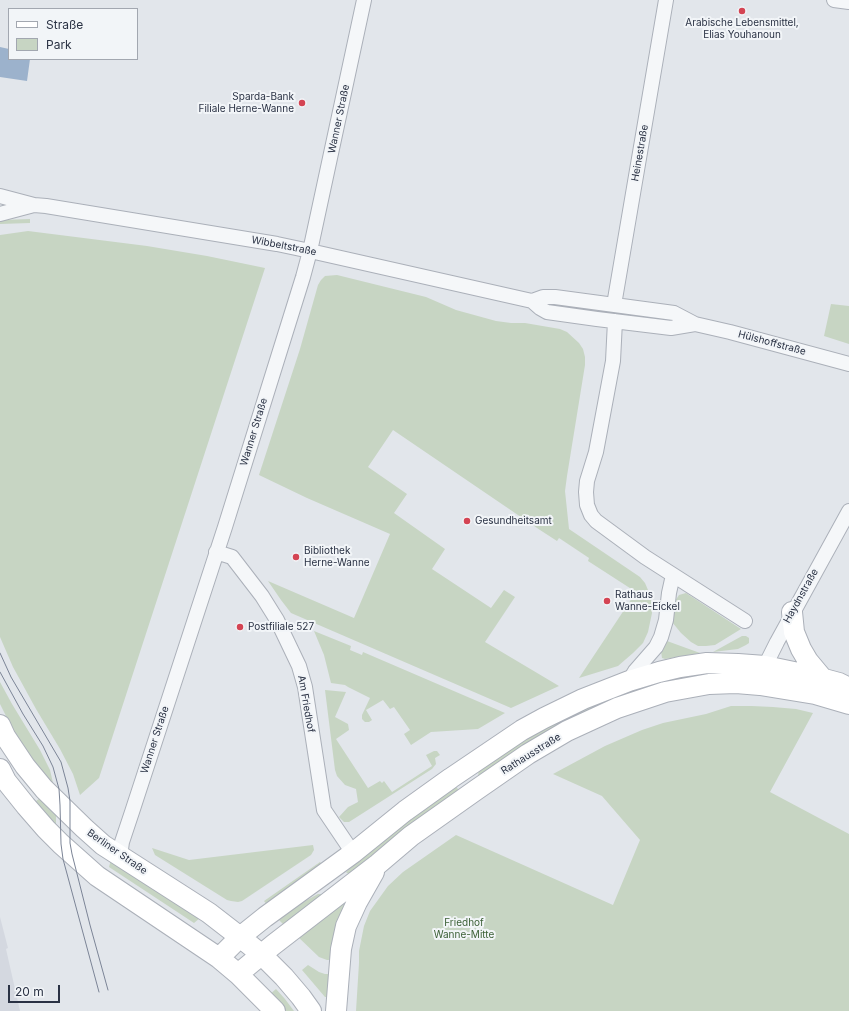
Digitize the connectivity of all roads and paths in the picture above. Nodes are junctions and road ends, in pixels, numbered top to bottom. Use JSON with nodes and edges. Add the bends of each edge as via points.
{"nodes":[{"id":1,"x":364,"y":0,"type":"edge"},
{"id":2,"x":666,"y":0,"type":"edge"},
{"id":3,"x":834,"y":0,"type":"edge"},
{"id":4,"x":849,"y":2,"type":"edge"},
{"id":5,"x":0,"y":196,"type":"edge"},
{"id":6,"x":34,"y":205,"type":"junction"},
{"id":7,"x":0,"y":214,"type":"edge"},
{"id":8,"x":310,"y":251,"type":"junction"},
{"id":9,"x":532,"y":301,"type":"junction"},
{"id":10,"x":614,"y":305,"type":"junction"},
{"id":11,"x":615,"y":322,"type":"junction"},
{"id":12,"x":695,"y":324,"type":"junction"},
{"id":13,"x":849,"y":364,"type":"edge"},
{"id":14,"x":849,"y":510,"type":"edge"},
{"id":15,"x":216,"y":552,"type":"junction"},
{"id":16,"x":673,"y":575,"type":"junction"},
{"id":17,"x":792,"y":612,"type":"junction"},
{"id":18,"x":745,"y":621,"type":"dead end"},
{"id":19,"x":762,"y":675,"type":"junction"},
{"id":20,"x":823,"y":679,"type":"junction"},
{"id":21,"x":629,"y":681,"type":"junction"},
{"id":22,"x":849,"y":688,"type":"edge"},
{"id":23,"x":849,"y":704,"type":"edge"},
{"id":24,"x":0,"y":725,"type":"edge"},
{"id":25,"x":0,"y":769,"type":"edge"},
{"id":26,"x":464,"y":769,"type":"junction"},
{"id":27,"x":476,"y":790,"type":"junction"},
{"id":28,"x":353,"y":853,"type":"junction"},
{"id":29,"x":120,"y":856,"type":"junction"},
{"id":30,"x":378,"y":864,"type":"junction"},
{"id":31,"x":240,"y":937,"type":"junction"},
{"id":32,"x":262,"y":955,"type":"junction"},
{"id":33,"x":219,"y":958,"type":"junction"},
{"id":34,"x":238,"y":974,"type":"junction"},
{"id":35,"x":275,"y":1011,"type":"edge"},
{"id":36,"x":311,"y":1011,"type":"edge"},
{"id":37,"x":336,"y":1011,"type":"edge"}],
"edges":[{"from":1,"to":8,"type":"street","name":"Wanner Straße"},
{"from":2,"to":10,"type":"street","name":"Heinestraße"},
{"from":3,"to":4,"type":"street"},
{"from":5,"to":6,"type":"street","name":"Wibbeltstraße"},
{"from":6,"to":7,"type":"street","name":"Wibbeltstraße"},
{"from":6,"to":8,"type":"street","name":"Wibbeltstraße","via":[[161,224]]},
{"from":8,"to":9,"type":"street","name":"Wibbeltstraße"},
{"from":8,"to":15,"type":"street","name":"Wanner Straße"},
{"from":9,"to":10,"type":"street","name":"Wibbeltstraße","via":[[543,297],[555,297]]},
{"from":9,"to":11,"type":"street","name":"Wibbeltstraße","via":[[547,312]]},
{"from":10,"to":12,"type":"street","name":"Hülshoffstraße","via":[[674,313]]},
{"from":11,"to":12,"type":"street","name":"Hülshoffstraße","via":[[671,328]]},
{"from":11,"to":16,"type":"street","via":[[613,361],[586,492],[587,505],[596,521]]},
{"from":12,"to":13,"type":"street","name":"Hülshoffstraße"},
{"from":14,"to":17,"type":"street","name":"Haydnstraße"},
{"from":15,"to":28,"type":"street","name":"Am Friedhof","via":[[232,557],[262,596],[277,620],[299,666],[305,687],[324,810]]},
{"from":15,"to":29,"type":"street","name":"Wanner Straße","via":[[122,842]]},
{"from":16,"to":18,"type":"street"},
{"from":16,"to":21,"type":"street","via":[[661,637]]},
{"from":17,"to":19,"type":"street","name":"Haydnstraße"},
{"from":17,"to":20,"type":"street","via":[[794,632],[801,649]]},
{"from":19,"to":20,"type":"street","name":"Rathausstraße"},
{"from":19,"to":21,"type":"street","name":"Rathausstraße","via":[[738,664],[707,663],[680,667]]},
{"from":19,"to":23,"type":"street","name":"Rathausstraße"},
{"from":19,"to":27,"type":"street","name":"Rathausstraße","via":[[736,683],[709,684],[665,692],[617,708],[567,731]]},
{"from":20,"to":22,"type":"street","name":"Rathausstraße"},
{"from":21,"to":26,"type":"street","name":"Rathausstraße","via":[[544,718]]},
{"from":24,"to":29,"type":"street","name":"Berliner Straße","via":[[25,766],[44,789],[103,845]]},
{"from":25,"to":33,"type":"street","via":[[6,781],[46,829],[97,876]]},
{"from":26,"to":27,"type":"street"},
{"from":26,"to":28,"type":"street","name":"Rathausstraße","via":[[405,811]]},
{"from":27,"to":30,"type":"street","name":"Rathausstraße","via":[[411,836]]},
{"from":28,"to":31,"type":"street","name":"Rathausstraße"},
{"from":29,"to":31,"type":"street","name":"Berliner Straße","via":[[209,913]]},
{"from":30,"to":32,"type":"street","name":"Rathausstraße"},
{"from":30,"to":37,"type":"street","via":[[346,926],[341,949]]},
{"from":31,"to":32,"type":"street","name":"Berliner Straße"},
{"from":31,"to":33,"type":"street"},
{"from":32,"to":34,"type":"street"},
{"from":32,"to":36,"type":"street","name":"Berliner Straße"},
{"from":33,"to":34,"type":"street"},
{"from":34,"to":35,"type":"street"}]}
